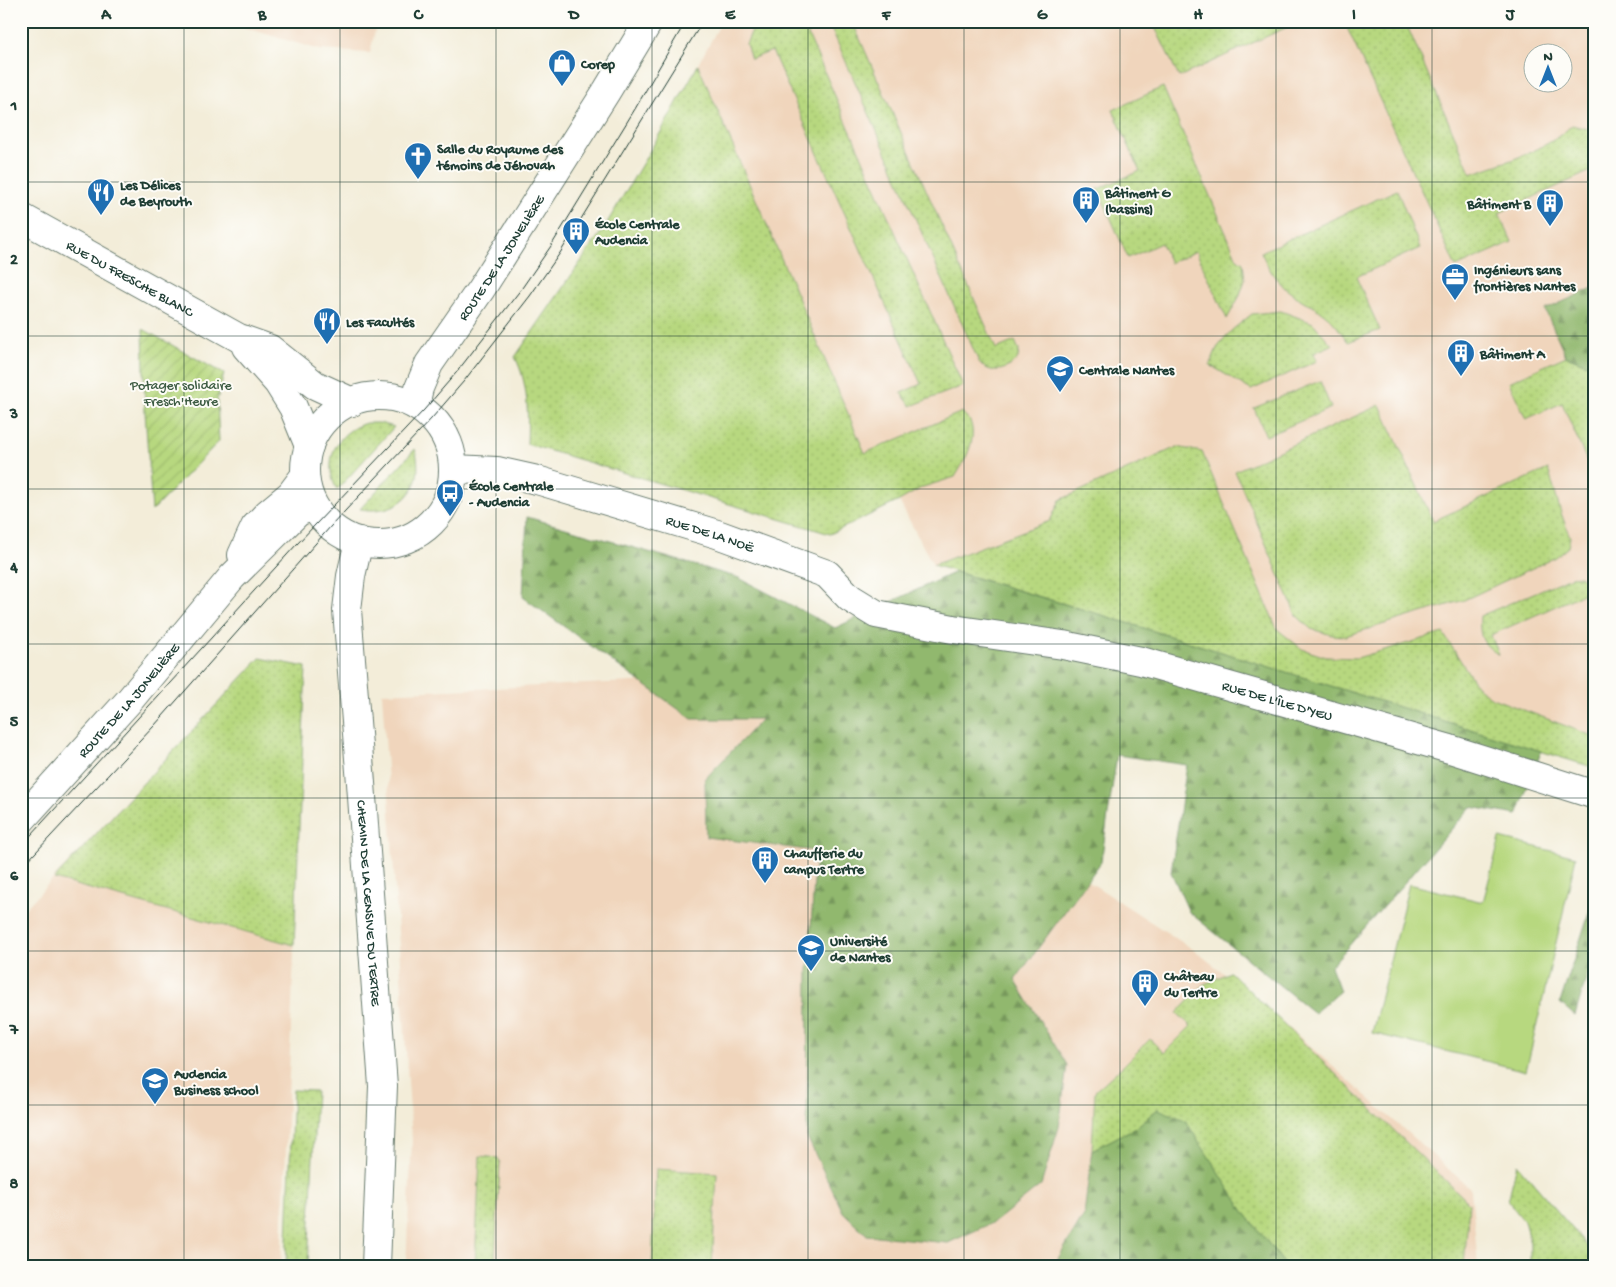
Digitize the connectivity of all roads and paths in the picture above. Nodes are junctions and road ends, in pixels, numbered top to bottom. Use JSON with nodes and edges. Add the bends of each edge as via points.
{"nodes":[{"id":1,"x":649,"y":21,"type":"edge"},
{"id":2,"x":21,"y":217,"type":"edge"},
{"id":3,"x":239,"y":338,"type":"junction"},
{"id":4,"x":429,"y":364,"type":"junction"},
{"id":5,"x":383,"y":396,"type":"junction"},
{"id":6,"x":352,"y":402,"type":"junction"},
{"id":7,"x":415,"y":405,"type":"junction"},
{"id":8,"x":309,"y":446,"type":"junction"},
{"id":9,"x":454,"y":469,"type":"junction"},
{"id":10,"x":306,"y":474,"type":"junction"},
{"id":11,"x":313,"y":506,"type":"junction"},
{"id":12,"x":359,"y":541,"type":"junction"},
{"id":13,"x":232,"y":577,"type":"junction"},
{"id":14,"x":953,"y":629,"type":"joint"},
{"id":15,"x":1595,"y":795,"type":"edge"},
{"id":16,"x":21,"y":820,"type":"edge"},
{"id":17,"x":376,"y":1266,"type":"edge"}],
"edges":[{"from":1,"to":4,"type":"street","name":"ROUTE DE LA JONELIÈRE"},
{"from":2,"to":3,"type":"street","name":"RUE DU FRESCHE BLANC"},
{"from":3,"to":6,"type":"street","name":"RUE DU FRESCHE BLANC","via":[[270,349],[315,385]]},
{"from":3,"to":8,"type":"street","name":"RUE DU FRESCHE BLANC","via":[[278,383],[293,407]]},
{"from":4,"to":5,"type":"street","name":"ROUTE DE LA JONELIÈRE"},
{"from":4,"to":7,"type":"street","name":"ROUTE DE LA JONELIÈRE"},
{"from":5,"to":6,"type":"street"},
{"from":5,"to":7,"type":"street"},
{"from":6,"to":8,"type":"street","via":[[321,424]]},
{"from":7,"to":9,"type":"street","via":[[444,433]]},
{"from":8,"to":10,"type":"street"},
{"from":9,"to":12,"type":"street","via":[[448,500],[429,525],[400,541],[385,544]]},
{"from":9,"to":14,"type":"street","name":"RUE DE LA NOË","via":[[497,471],[537,480],[717,534],[827,574],[850,598],[876,614]]},
{"from":10,"to":11,"type":"street"},
{"from":10,"to":13,"type":"street","name":"ROUTE DE LA JONELIÈRE","via":[[291,494],[255,527]]},
{"from":11,"to":12,"type":"street","via":[[331,526]]},
{"from":11,"to":13,"type":"street","name":"ROUTE DE LA JONELIÈRE","via":[[298,512]]},
{"from":12,"to":17,"type":"street","name":"CHEMIN DE LA CENSIVE DU TERTRE","via":[[347,610],[383,1086]]},
{"from":13,"to":16,"type":"street","name":"ROUTE DE LA JONELIÈRE","via":[[128,702]]},
{"from":14,"to":15,"type":"street","name":"RUE DE L'ÎLE D'YEU","via":[[1063,645],[1141,661],[1450,749]]}]}
